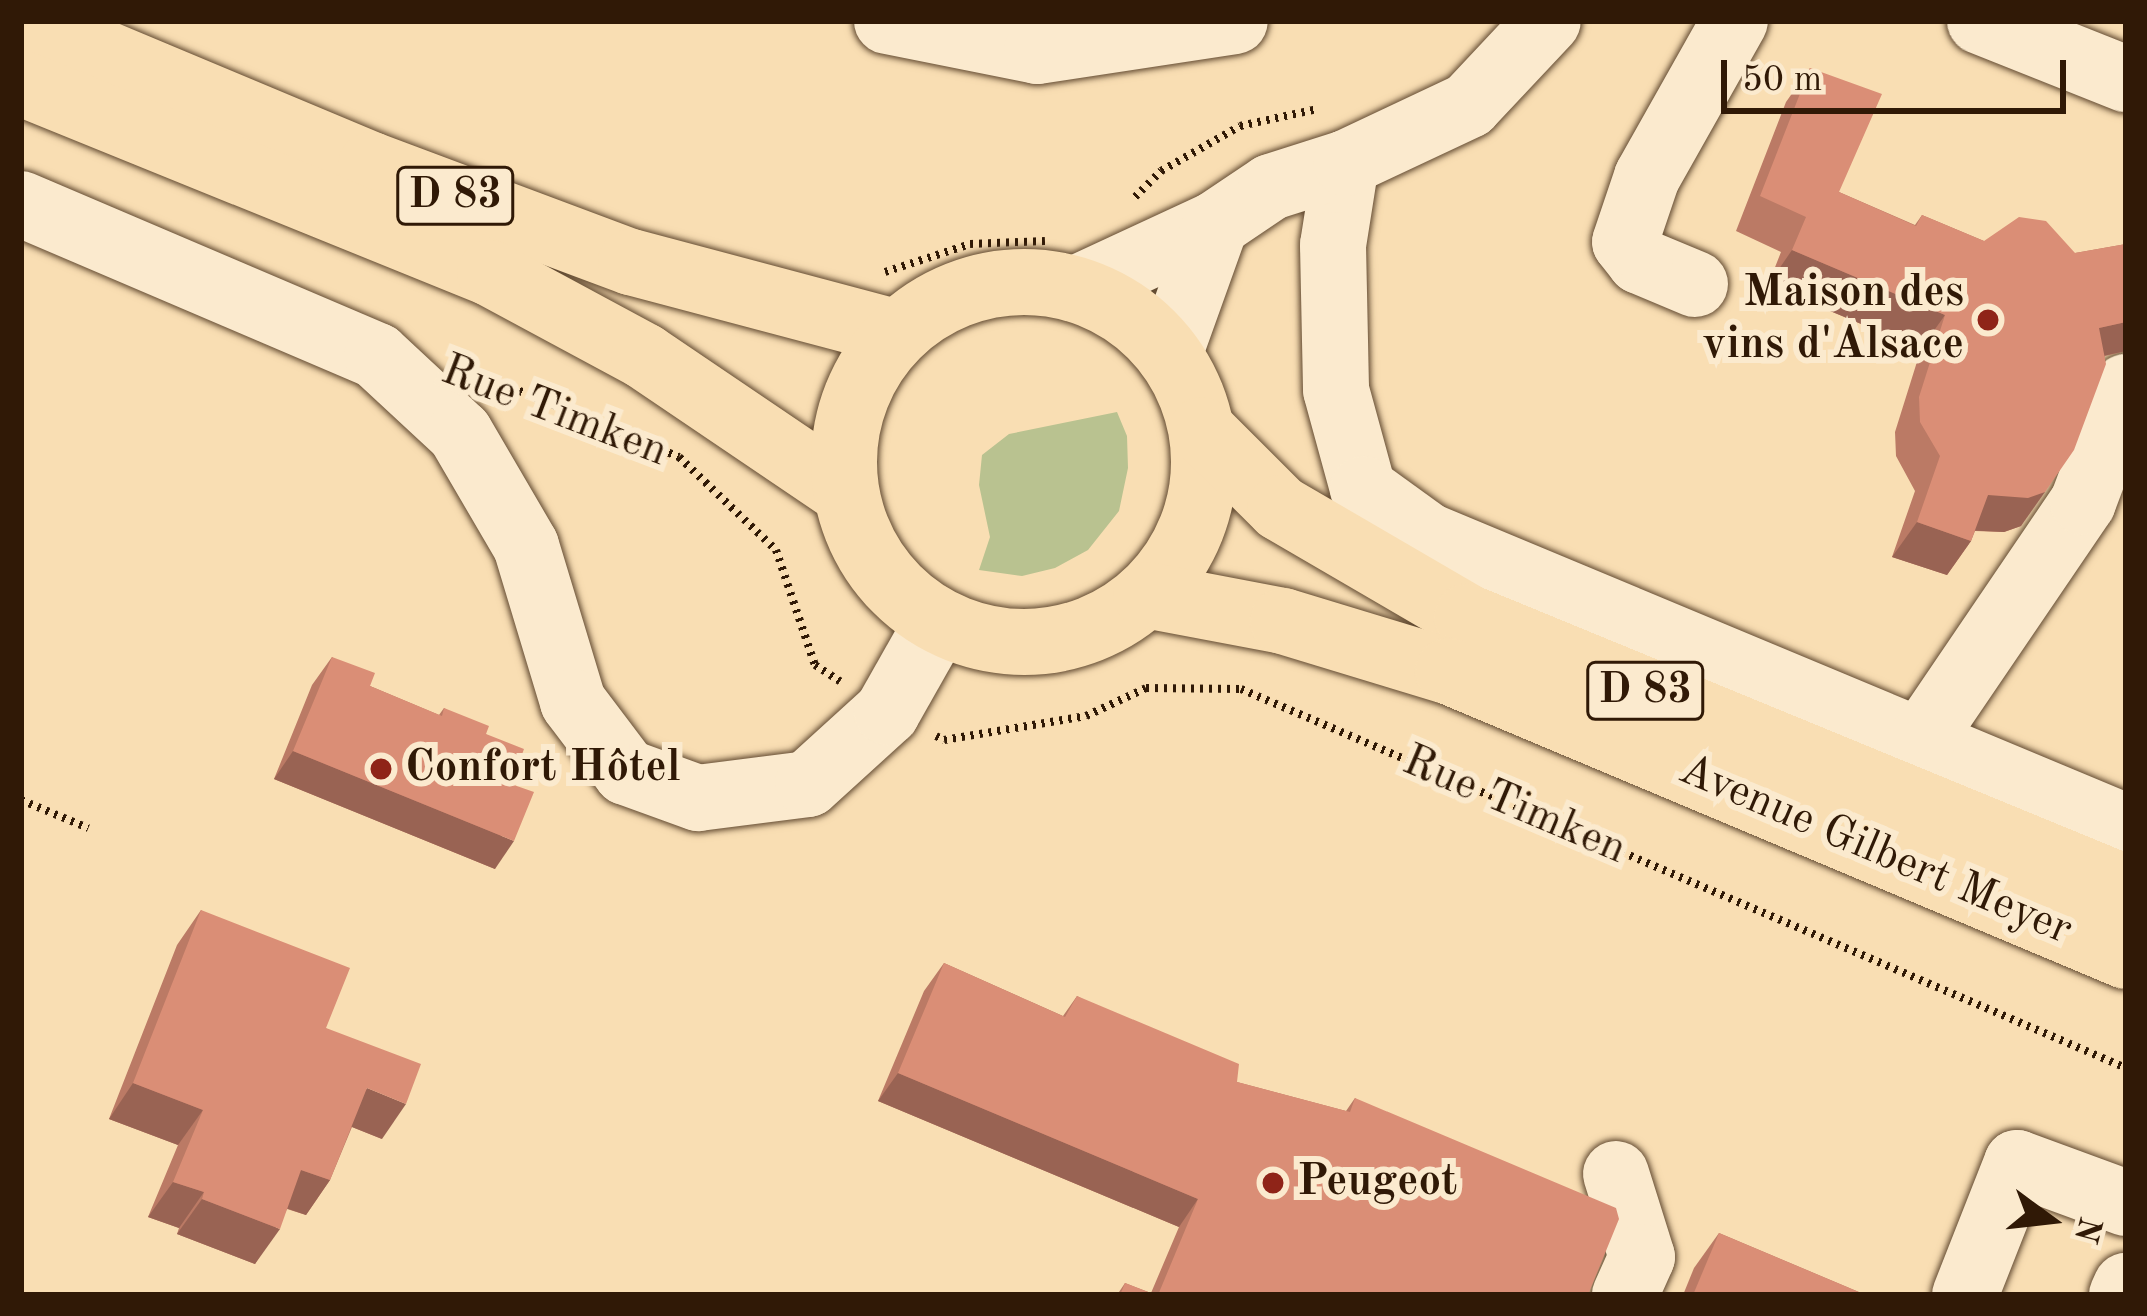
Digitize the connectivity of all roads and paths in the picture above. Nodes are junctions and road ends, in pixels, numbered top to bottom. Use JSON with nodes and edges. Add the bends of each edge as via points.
{"nodes":[{"id":1,"x":27,"y":21,"type":"edge"},
{"id":2,"x":887,"y":21,"type":"edge"},
{"id":3,"x":1235,"y":21,"type":"edge"},
{"id":4,"x":1548,"y":21,"type":"edge"},
{"id":5,"x":1735,"y":21,"type":"edge"},
{"id":6,"x":1980,"y":21,"type":"edge"},
{"id":7,"x":2126,"y":79,"type":"edge"},
{"id":8,"x":21,"y":82,"type":"edge"},
{"id":9,"x":1343,"y":134,"type":"junction"},
{"id":10,"x":1132,"y":201,"type":"dead end"},
{"id":11,"x":21,"y":204,"type":"edge"},
{"id":12,"x":1216,"y":224,"type":"junction"},
{"id":13,"x":1064,"y":265,"type":"junction"},
{"id":14,"x":1695,"y":284,"type":"dead end"},
{"id":15,"x":886,"y":304,"type":"junction"},
{"id":16,"x":1169,"y":355,"type":"junction"},
{"id":17,"x":474,"y":372,"type":"dead end"},
{"id":18,"x":2126,"y":387,"type":"edge"},
{"id":19,"x":1202,"y":430,"type":"junction"},
{"id":20,"x":846,"y":493,"type":"junction"},
{"id":21,"x":1146,"y":595,"type":"junction"},
{"id":22,"x":938,"y":622,"type":"junction"},
{"id":23,"x":887,"y":712,"type":"junction"},
{"id":24,"x":1920,"y":742,"type":"junction"},
{"id":25,"x":21,"y":800,"type":"edge"},
{"id":26,"x":2126,"y":827,"type":"edge"},
{"id":27,"x":88,"y":828,"type":"dead end"},
{"id":28,"x":2126,"y":888,"type":"edge"},
{"id":29,"x":2126,"y":956,"type":"edge"},
{"id":30,"x":2126,"y":1068,"type":"edge"},
{"id":31,"x":1616,"y":1174,"type":"dead end"},
{"id":32,"x":2126,"y":1202,"type":"edge"},
{"id":33,"x":2126,"y":1286,"type":"edge"},
{"id":34,"x":1625,"y":1295,"type":"edge"},
{"id":35,"x":1964,"y":1295,"type":"edge"},
{"id":36,"x":2122,"y":1295,"type":"edge"}],
"edges":[{"from":1,"to":15,"type":"main road","number":"D 83","via":[[370,165],[631,262]]},
{"from":2,"to":3,"type":"street","via":[[1036,51]]},
{"from":4,"to":9,"type":"street","via":[[1468,105]]},
{"from":5,"to":14,"type":"street","via":[[1647,177],[1625,242],[1640,261]]},
{"from":6,"to":7,"type":"street"},
{"from":8,"to":20,"type":"main road","number":"D 83","via":[[490,273],[644,356]]},
{"from":9,"to":10,"type":"path","via":[[1240,126],[1161,171]]},
{"from":9,"to":12,"type":"street"},
{"from":9,"to":24,"type":"street","via":[[1336,390],[1363,489],[1428,536]]},
{"from":11,"to":23,"type":"street","name":"Rue Timken","via":[[377,356],[460,433],[526,545],[573,702],[626,772],[698,798],[808,784]]},
{"from":12,"to":13,"type":"street"},
{"from":12,"to":16,"type":"street"},
{"from":13,"to":15,"type":"main road","name":"Avenue Gilbert Meyer","via":[[943,299]]},
{"from":13,"to":15,"type":"path","via":[[970,244]]},
{"from":13,"to":16,"type":"main road","name":"Avenue Gilbert Meyer"},
{"from":15,"to":20,"type":"main road","name":"Avenue Gilbert Meyer","via":[[851,406]]},
{"from":16,"to":19,"type":"main road","name":"Avenue Gilbert Meyer"},
{"from":17,"to":23,"type":"path","name":"Rue Timken","via":[[679,457],[776,550],[815,664]]},
{"from":18,"to":24,"type":"street","via":[[2083,502]]},
{"from":19,"to":21,"type":"main road","name":"Avenue Gilbert Meyer","via":[[1196,517],[1179,555]]},
{"from":19,"to":28,"type":"main road","name":"Avenue Gilbert Meyer","number":"D 83","via":[[1280,508],[1467,617]]},
{"from":20,"to":22,"type":"main road","name":"Avenue Gilbert Meyer","via":[[860,537],[887,579]]},
{"from":21,"to":22,"type":"main road","name":"Avenue Gilbert Meyer","via":[[1089,630],[1046,641],[1001,641]]},
{"from":21,"to":29,"type":"main road","name":"Avenue Gilbert Meyer","number":"D 83","via":[[1282,621],[1448,671]]},
{"from":22,"to":23,"type":"street","name":"Rue Timken"},
{"from":23,"to":30,"type":"path","name":"Rue Timken","via":[[944,740],[1086,716],[1146,688],[1241,688]]},
{"from":24,"to":26,"type":"street"},
{"from":25,"to":27,"type":"path"},
{"from":31,"to":34,"type":"street","via":[[1642,1257]]},
{"from":32,"to":35,"type":"street","via":[[2017,1163]]},
{"from":33,"to":36,"type":"street"}]}
